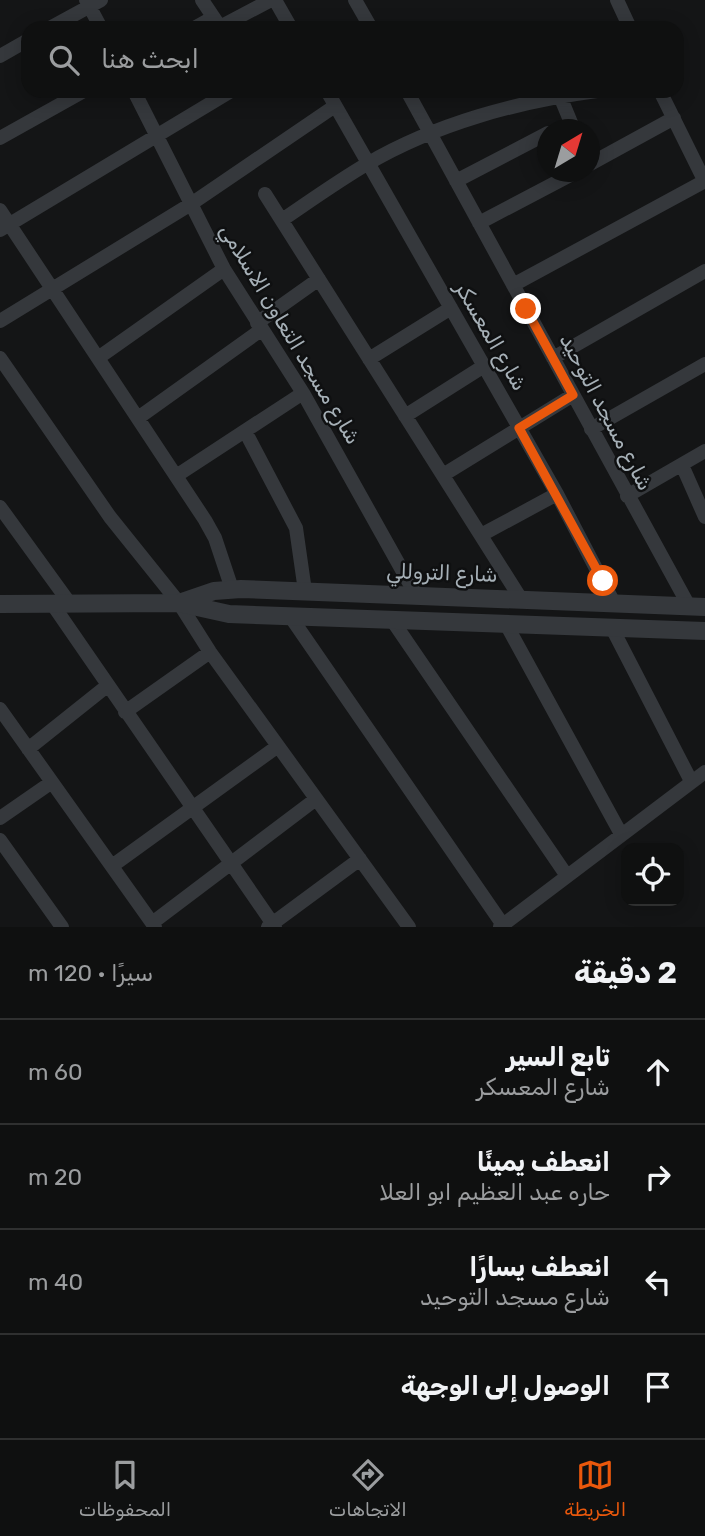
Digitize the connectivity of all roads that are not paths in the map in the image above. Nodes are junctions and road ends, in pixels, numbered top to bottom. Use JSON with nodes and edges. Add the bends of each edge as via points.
{"nodes":[{"id":1,"x":202,"y":0,"type":"edge"},
{"id":2,"x":273,"y":0,"type":"edge"},
{"id":3,"x":355,"y":0,"type":"edge"},
{"id":4,"x":617,"y":0,"type":"edge"},
{"id":5,"x":92,"y":2,"type":"edge"},
{"id":6,"x":212,"y":18,"type":"junction"},
{"id":7,"x":61,"y":21,"type":"edge"},
{"id":8,"x":99,"y":21,"type":"edge"},
{"id":9,"x":207,"y":21,"type":"edge"},
{"id":10,"x":214,"y":21,"type":"edge"},
{"id":11,"x":233,"y":21,"type":"edge"},
{"id":12,"x":286,"y":21,"type":"edge"},
{"id":13,"x":367,"y":21,"type":"edge"},
{"id":14,"x":627,"y":21,"type":"edge"},
{"id":15,"x":21,"y":44,"type":"edge"},
{"id":16,"x":0,"y":56,"type":"edge"},
{"id":17,"x":71,"y":98,"type":"edge"},
{"id":18,"x":137,"y":98,"type":"edge"},
{"id":19,"x":219,"y":98,"type":"edge"},
{"id":20,"x":331,"y":98,"type":"edge"},
{"id":21,"x":411,"y":98,"type":"edge"},
{"id":22,"x":552,"y":98,"type":"edge"},
{"id":23,"x":561,"y":98,"type":"edge"},
{"id":24,"x":664,"y":98,"type":"edge"},
{"id":25,"x":335,"y":106,"type":"junction"},
{"id":26,"x":674,"y":118,"type":"junction"},
{"id":27,"x":570,"y":119,"type":"edge"},
{"id":28,"x":431,"y":134,"type":"junction"},
{"id":29,"x":0,"y":138,"type":"edge"},
{"id":30,"x":157,"y":138,"type":"junction"},
{"id":31,"x":537,"y":140,"type":"edge"},
{"id":32,"x":600,"y":159,"type":"edge"},
{"id":33,"x":368,"y":163,"type":"junction"},
{"id":34,"x":456,"y":181,"type":"junction"},
{"id":35,"x":705,"y":181,"type":"edge"},
{"id":36,"x":557,"y":182,"type":"edge"},
{"id":37,"x":265,"y":194,"type":"dead end"},
{"id":38,"x":191,"y":204,"type":"junction"},
{"id":39,"x":0,"y":211,"type":"edge"},
{"id":40,"x":282,"y":220,"type":"junction"},
{"id":41,"x":479,"y":223,"type":"junction"},
{"id":42,"x":5,"y":228,"type":"edge"},
{"id":43,"x":224,"y":269,"type":"junction"},
{"id":44,"x":705,"y":271,"type":"edge"},
{"id":45,"x":318,"y":279,"type":"junction"},
{"id":46,"x":513,"y":285,"type":"junction"},
{"id":47,"x":52,"y":289,"type":"junction"},
{"id":48,"x":451,"y":308,"type":"junction"},
{"id":49,"x":0,"y":321,"type":"edge"},
{"id":50,"x":259,"y":326,"type":"junction"},
{"id":51,"x":0,"y":358,"type":"edge"},
{"id":52,"x":98,"y":358,"type":"junction"},
{"id":53,"x":553,"y":358,"type":"junction"},
{"id":54,"x":369,"y":359,"type":"junction"},
{"id":55,"x":705,"y":364,"type":"edge"},
{"id":56,"x":484,"y":366,"type":"junction"},
{"id":57,"x":303,"y":393,"type":"junction"},
{"id":58,"x":573,"y":395,"type":"junction"},
{"id":59,"x":405,"y":416,"type":"junction"},
{"id":60,"x":138,"y":418,"type":"junction"},
{"id":61,"x":519,"y":428,"type":"junction"},
{"id":62,"x":591,"y":429,"type":"junction"},
{"id":63,"x":245,"y":431,"type":"junction"},
{"id":64,"x":705,"y":452,"type":"edge"},
{"id":65,"x":682,"y":465,"type":"junction"},
{"id":66,"x":443,"y":475,"type":"junction"},
{"id":67,"x":176,"y":476,"type":"junction"},
{"id":68,"x":557,"y":494,"type":"junction"},
{"id":69,"x":627,"y":496,"type":"junction"},
{"id":70,"x":0,"y":507,"type":"edge"},
{"id":71,"x":705,"y":517,"type":"edge"},
{"id":72,"x":481,"y":535,"type":"junction"},
{"id":73,"x":232,"y":589,"type":"junction"},
{"id":74,"x":305,"y":591,"type":"junction"},
{"id":75,"x":416,"y":595,"type":"junction"},
{"id":76,"x":521,"y":599,"type":"junction"},
{"id":77,"x":179,"y":603,"type":"junction"},
{"id":78,"x":614,"y":603,"type":"junction"},
{"id":79,"x":0,"y":604,"type":"edge"},
{"id":80,"x":62,"y":605,"type":"junction"},
{"id":81,"x":697,"y":606,"type":"edge"},
{"id":82,"x":290,"y":616,"type":"junction"},
{"id":83,"x":392,"y":620,"type":"junction"},
{"id":84,"x":506,"y":624,"type":"junction"},
{"id":85,"x":612,"y":628,"type":"junction"},
{"id":86,"x":705,"y":631,"type":"edge"},
{"id":87,"x":210,"y":652,"type":"junction"},
{"id":88,"x":107,"y":686,"type":"junction"},
{"id":89,"x":0,"y":709,"type":"edge"},
{"id":90,"x":125,"y":712,"type":"junction"},
{"id":91,"x":278,"y":746,"type":"junction"},
{"id":92,"x":28,"y":749,"type":"junction"},
{"id":93,"x":705,"y":772,"type":"edge"},
{"id":94,"x":691,"y":781,"type":"junction"},
{"id":95,"x":52,"y":782,"type":"junction"},
{"id":96,"x":316,"y":799,"type":"junction"},
{"id":97,"x":192,"y":808,"type":"junction"},
{"id":98,"x":0,"y":818,"type":"edge"},
{"id":99,"x":621,"y":834,"type":"junction"},
{"id":100,"x":0,"y":839,"type":"edge"},
{"id":101,"x":360,"y":859,"type":"junction"},
{"id":102,"x":231,"y":863,"type":"junction"},
{"id":103,"x":112,"y":866,"type":"junction"},
{"id":104,"x":567,"y":876,"type":"junction"},
{"id":105,"x":153,"y":925,"type":"edge"},
{"id":106,"x":272,"y":926,"type":"edge"},
{"id":107,"x":502,"y":926,"type":"edge"},
{"id":108,"x":62,"y":927,"type":"edge"},
{"id":109,"x":409,"y":927,"type":"edge"}],
"edges":[{"from":1,"to":6,"type":"street"},
{"from":2,"to":11,"type":"street"},
{"from":2,"to":12,"type":"street"},
{"from":3,"to":13,"type":"street"},
{"from":4,"to":14,"type":"street"},
{"from":5,"to":7,"type":"street"},
{"from":5,"to":8,"type":"street"},
{"from":6,"to":9,"type":"street"},
{"from":6,"to":10,"type":"street"},
{"from":15,"to":16,"type":"street"},
{"from":17,"to":29,"type":"street"},
{"from":18,"to":30,"type":"street","name":"شارع مسجد التعاون الاسلامي"},
{"from":19,"to":30,"type":"street"},
{"from":20,"to":25,"type":"street","name":"شارع المعسكر"},
{"from":21,"to":28,"type":"street","name":"شارع مسجد التوحيد"},
{"from":22,"to":28,"type":"street"},
{"from":23,"to":27,"type":"street"},
{"from":24,"to":26,"type":"street"},
{"from":25,"to":33,"type":"street","name":"شارع المعسكر"},
{"from":25,"to":38,"type":"street"},
{"from":26,"to":32,"type":"street"},
{"from":26,"to":35,"type":"street"},
{"from":28,"to":33,"type":"street"},
{"from":28,"to":34,"type":"street","name":"شارع مسجد التوحيد"},
{"from":30,"to":38,"type":"street","name":"شارع مسجد التعاون الاسلامي"},
{"from":30,"to":42,"type":"street"},
{"from":31,"to":34,"type":"street"},
{"from":33,"to":40,"type":"street"},
{"from":33,"to":48,"type":"street","name":"شارع المعسكر"},
{"from":34,"to":41,"type":"street","name":"شارع مسجد التوحيد"},
{"from":35,"to":46,"type":"street"},
{"from":36,"to":41,"type":"street"},
{"from":37,"to":40,"type":"street"},
{"from":38,"to":43,"type":"street","name":"شارع مسجد التعاون الاسلامي"},
{"from":38,"to":47,"type":"street"},
{"from":39,"to":42,"type":"street"},
{"from":40,"to":45,"type":"street"},
{"from":41,"to":46,"type":"street","name":"شارع مسجد التوحيد"},
{"from":42,"to":47,"type":"street"},
{"from":43,"to":50,"type":"street","name":"شارع مسجد التعاون الاسلامي"},
{"from":43,"to":52,"type":"street"},
{"from":44,"to":53,"type":"street"},
{"from":45,"to":50,"type":"street"},
{"from":45,"to":54,"type":"street"},
{"from":46,"to":53,"type":"street","name":"شارع مسجد التوحيد"},
{"from":47,"to":49,"type":"street"},
{"from":47,"to":52,"type":"street"},
{"from":48,"to":54,"type":"street"},
{"from":48,"to":56,"type":"street","name":"شارع المعسكر"},
{"from":50,"to":57,"type":"street","name":"شارع مسجد التعاون الاسلامي"},
{"from":50,"to":60,"type":"street"},
{"from":51,"to":77,"type":"street","via":[[110,517]]},
{"from":52,"to":60,"type":"street"},
{"from":53,"to":58,"type":"street","name":"شارع مسجد التوحيد"},
{"from":54,"to":59,"type":"street"},
{"from":55,"to":62,"type":"street"},
{"from":56,"to":59,"type":"street"},
{"from":56,"to":61,"type":"street","name":"شارع المعسكر"},
{"from":57,"to":63,"type":"street"},
{"from":57,"to":75,"type":"street","name":"شارع مسجد التعاون الاسلامي"},
{"from":58,"to":61,"type":"street"},
{"from":58,"to":62,"type":"street","name":"شارع مسجد التوحيد"},
{"from":59,"to":66,"type":"street"},
{"from":60,"to":67,"type":"street"},
{"from":61,"to":66,"type":"street"},
{"from":61,"to":68,"type":"street","name":"شارع المعسكر"},
{"from":62,"to":69,"type":"street","name":"شارع مسجد التوحيد"},
{"from":63,"to":67,"type":"street"},
{"from":63,"to":74,"type":"street","via":[[296,528]]},
{"from":64,"to":65,"type":"street"},
{"from":65,"to":69,"type":"street"},
{"from":65,"to":71,"type":"street"},
{"from":66,"to":72,"type":"street"},
{"from":67,"to":73,"type":"street","via":[[215,538]]},
{"from":68,"to":72,"type":"street"},
{"from":68,"to":78,"type":"street","name":"شارع المعسكر"},
{"from":69,"to":81,"type":"street","name":"شارع مسجد التوحيد"},
{"from":70,"to":80,"type":"street"},
{"from":72,"to":76,"type":"street"},
{"from":73,"to":74,"type":"street","name":"شارع التروللي"},
{"from":73,"to":77,"type":"street","name":"شارع التروللي"},
{"from":74,"to":75,"type":"street","name":"شارع التروللي"},
{"from":75,"to":76,"type":"street","name":"شارع التروللي"},
{"from":76,"to":78,"type":"street","name":"شارع التروللي"},
{"from":77,"to":80,"type":"street","name":"شارع التروللي"},
{"from":77,"to":82,"type":"street","name":"شارع التروللي","via":[[229,614]]},
{"from":77,"to":87,"type":"street"},
{"from":78,"to":81,"type":"street","name":"شارع التروللي"},
{"from":79,"to":80,"type":"street","name":"شارع التروللي"},
{"from":80,"to":88,"type":"street"},
{"from":82,"to":83,"type":"street","name":"شارع التروللي"},
{"from":82,"to":107,"type":"street"},
{"from":83,"to":84,"type":"street","name":"شارع التروللي"},
{"from":83,"to":104,"type":"street"},
{"from":84,"to":85,"type":"street","name":"شارع التروللي"},
{"from":84,"to":99,"type":"street"},
{"from":85,"to":86,"type":"street","name":"شارع التروللي"},
{"from":85,"to":94,"type":"street"},
{"from":87,"to":90,"type":"street"},
{"from":87,"to":91,"type":"street"},
{"from":88,"to":90,"type":"street"},
{"from":88,"to":92,"type":"street"},
{"from":89,"to":92,"type":"street"},
{"from":90,"to":97,"type":"street"},
{"from":91,"to":96,"type":"street"},
{"from":91,"to":97,"type":"street"},
{"from":92,"to":95,"type":"street"},
{"from":93,"to":94,"type":"street"},
{"from":94,"to":99,"type":"street"},
{"from":95,"to":98,"type":"street"},
{"from":95,"to":103,"type":"street"},
{"from":96,"to":101,"type":"street"},
{"from":96,"to":102,"type":"street"},
{"from":97,"to":102,"type":"street"},
{"from":97,"to":103,"type":"street"},
{"from":99,"to":104,"type":"street"},
{"from":100,"to":108,"type":"street"},
{"from":101,"to":106,"type":"street"},
{"from":101,"to":109,"type":"street"},
{"from":102,"to":105,"type":"street"},
{"from":102,"to":106,"type":"street"},
{"from":103,"to":105,"type":"street"},
{"from":104,"to":107,"type":"street"}]}
